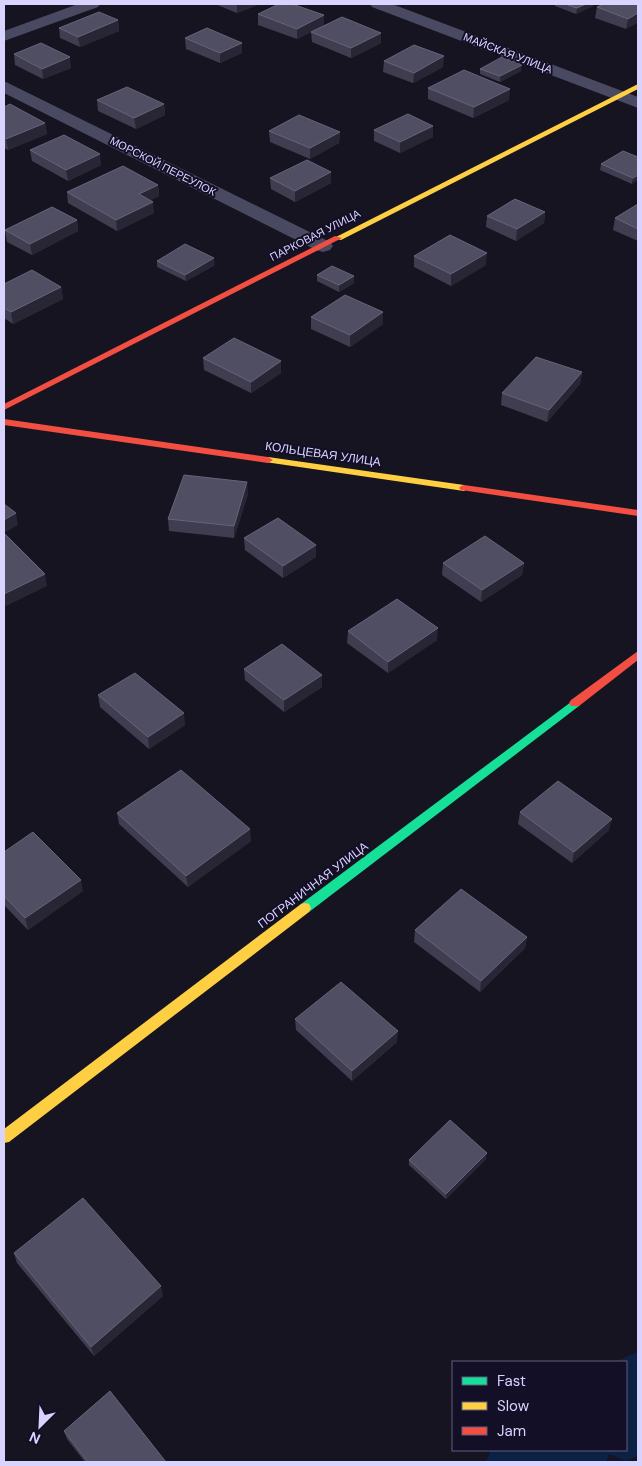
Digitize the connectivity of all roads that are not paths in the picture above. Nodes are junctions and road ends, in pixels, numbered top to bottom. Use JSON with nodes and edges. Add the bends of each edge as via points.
{"nodes":[{"id":1,"x":92,"y":4,"type":"edge"},
{"id":2,"x":378,"y":4,"type":"edge"},
{"id":3,"x":4,"y":36,"type":"edge"},
{"id":4,"x":4,"y":86,"type":"edge"},
{"id":5,"x":638,"y":86,"type":"edge"},
{"id":6,"x":620,"y":96,"type":"junction"},
{"id":7,"x":638,"y":102,"type":"edge"},
{"id":8,"x":323,"y":246,"type":"junction"},
{"id":9,"x":4,"y":407,"type":"edge"},
{"id":10,"x":4,"y":422,"type":"edge"},
{"id":11,"x":638,"y":513,"type":"edge"},
{"id":12,"x":638,"y":655,"type":"edge"},
{"id":13,"x":4,"y":1137,"type":"edge"}],
"edges":[{"from":1,"to":3,"type":"street"},
{"from":2,"to":6,"type":"street","name":"МАЙСКАЯ УЛИЦА"},
{"from":4,"to":8,"type":"street","name":"МОРСКОЙ ПЕРЕУЛОК"},
{"from":5,"to":6,"type":"street","name":"ПАРКОВАЯ УЛИЦА"},
{"from":6,"to":7,"type":"street","name":"МАЙСКАЯ УЛИЦА"},
{"from":6,"to":8,"type":"street","name":"ПАРКОВАЯ УЛИЦА"},
{"from":8,"to":9,"type":"street","name":"ПАРКОВАЯ УЛИЦА"},
{"from":10,"to":11,"type":"street","name":"КОЛЬЦЕВАЯ УЛИЦА"},
{"from":12,"to":13,"type":"street","name":"ПОГРАНИЧНАЯ УЛИЦА"}]}
